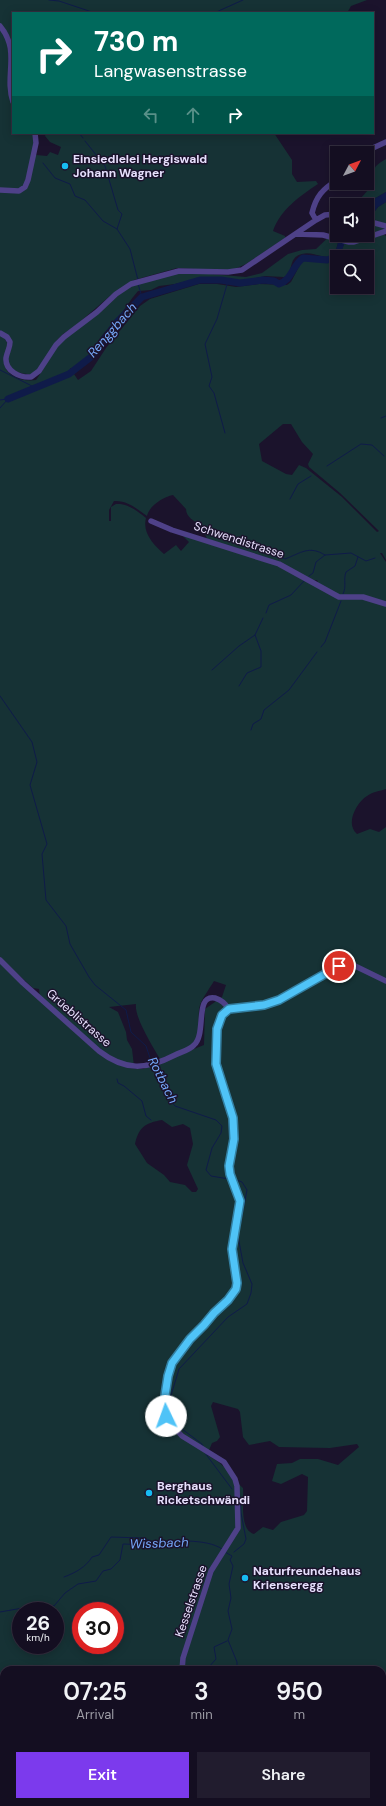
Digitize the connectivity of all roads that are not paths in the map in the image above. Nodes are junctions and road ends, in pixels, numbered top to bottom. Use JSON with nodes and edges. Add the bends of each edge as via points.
{"nodes":[{"id":1,"x":0,"y":26,"type":"edge"},
{"id":2,"x":12,"y":98,"type":"edge"},
{"id":3,"x":35,"y":134,"type":"edge"},
{"id":4,"x":386,"y":142,"type":"edge"},
{"id":5,"x":374,"y":148,"type":"edge"},
{"id":6,"x":330,"y":185,"type":"edge"},
{"id":7,"x":0,"y":190,"type":"edge"},
{"id":8,"x":330,"y":215,"type":"edge"},
{"id":9,"x":316,"y":220,"type":"junction"},
{"id":10,"x":374,"y":223,"type":"edge"},
{"id":11,"x":386,"y":226,"type":"edge"},
{"id":12,"x":386,"y":231,"type":"edge"},
{"id":13,"x":296,"y":234,"type":"junction"},
{"id":14,"x":0,"y":333,"type":"edge"},
{"id":15,"x":151,"y":521,"type":"dead end"},
{"id":16,"x":386,"y":604,"type":"edge"},
{"id":17,"x":0,"y":960,"type":"edge"},
{"id":18,"x":386,"y":981,"type":"edge"},
{"id":19,"x":229,"y":1009,"type":"junction"},
{"id":20,"x":182,"y":1666,"type":"edge"}],
"edges":[{"from":1,"to":2,"type":"street","via":[[9,39],[11,48]]},
{"from":3,"to":7,"type":"street","via":[[35,146],[26,185],[20,191]]},
{"from":4,"to":5,"type":"street"},
{"from":6,"to":9,"type":"street","via":[[317,198],[312,213]]},
{"from":8,"to":9,"type":"street"},
{"from":9,"to":13,"type":"street"},
{"from":10,"to":11,"type":"street"},
{"from":12,"to":13,"type":"street","via":[[354,242],[313,234]]},
{"from":13,"to":14,"type":"street","via":[[236,272],[179,270],[138,281],[116,294],[64,337],[39,371],[31,377],[20,376],[9,368],[6,360],[10,342]]},
{"from":15,"to":16,"type":"street","name":"Schwendistrasse","via":[[159,526],[279,564],[338,597],[363,597]]},
{"from":17,"to":19,"type":"street","name":"Grüeblistrasse","via":[[109,1059],[128,1066],[151,1064],[170,1058],[194,1045],[201,1032],[202,1006],[205,1000],[221,1000]]},
{"from":18,"to":19,"type":"street","via":[[353,965],[339,966],[279,1000],[264,1005]]},
{"from":19,"to":20,"type":"street","name":"Kesselstrasse","via":[[222,1015],[217,1029],[216,1064],[233,1118],[234,1139],[229,1166],[240,1201],[232,1249],[237,1283],[228,1300],[190,1339],[172,1363],[164,1402],[169,1422],[182,1436],[224,1462],[235,1479],[238,1528],[211,1571]]}]}
